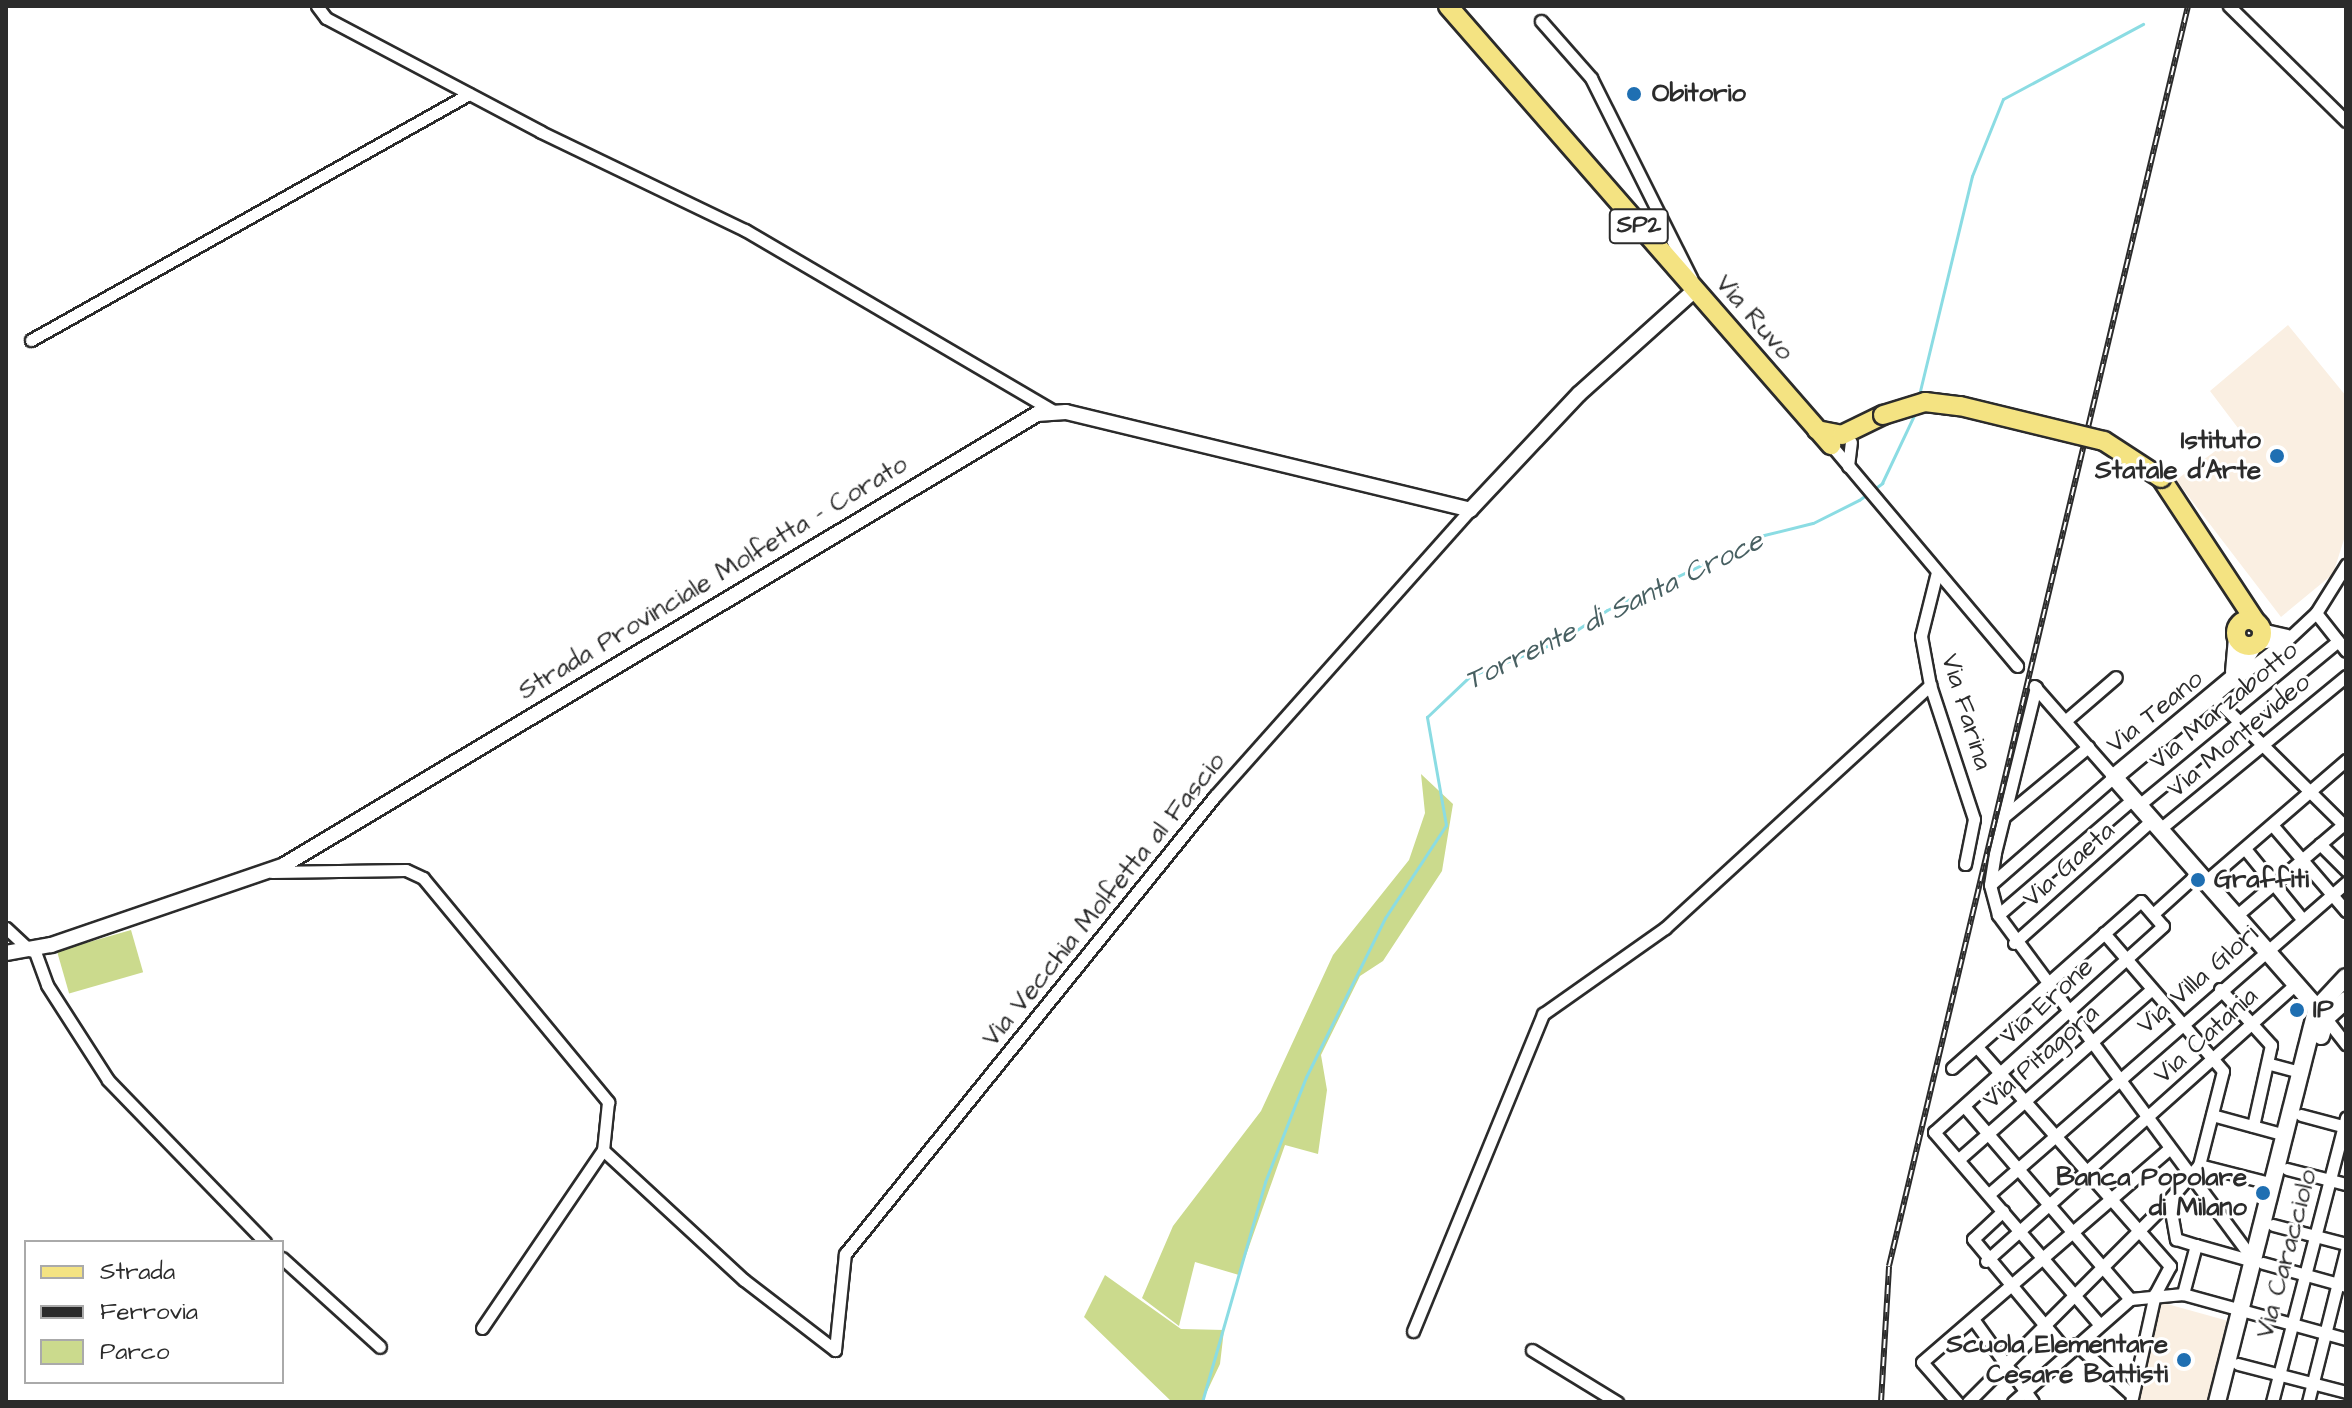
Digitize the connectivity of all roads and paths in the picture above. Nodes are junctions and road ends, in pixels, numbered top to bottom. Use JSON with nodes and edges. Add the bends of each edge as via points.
{"nodes":[{"id":1,"x":317,"y":6,"type":"edge"},
{"id":2,"x":1448,"y":6,"type":"edge"},
{"id":3,"x":2229,"y":6,"type":"edge"},
{"id":4,"x":1541,"y":21,"type":"dead end"},
{"id":5,"x":469,"y":94,"type":"junction"},
{"id":6,"x":2341,"y":107,"type":"edge"},
{"id":7,"x":2346,"y":121,"type":"edge"},
{"id":8,"x":1695,"y":290,"type":"junction"},
{"id":9,"x":31,"y":340,"type":"dead end"},
{"id":10,"x":1054,"y":411,"type":"junction"},
{"id":11,"x":1841,"y":440,"type":"junction"},
{"id":12,"x":1851,"y":472,"type":"junction"},
{"id":13,"x":1470,"y":510,"type":"junction"},
{"id":14,"x":2346,"y":565,"type":"edge"},
{"id":15,"x":1937,"y":572,"type":"junction"},
{"id":16,"x":2344,"y":582,"type":"edge"},
{"id":17,"x":2316,"y":613,"type":"junction"},
{"id":18,"x":2250,"y":635,"type":"junction"},
{"id":19,"x":2291,"y":635,"type":"junction"},
{"id":20,"x":2338,"y":641,"type":"junction"},
{"id":21,"x":2346,"y":651,"type":"edge"},
{"id":22,"x":2017,"y":666,"type":"dead end"},
{"id":23,"x":2346,"y":676,"type":"edge"},
{"id":24,"x":2116,"y":677,"type":"dead end"},
{"id":25,"x":2229,"y":681,"type":"junction"},
{"id":26,"x":1930,"y":685,"type":"junction"},
{"id":27,"x":2213,"y":696,"type":"junction"},
{"id":28,"x":2065,"y":721,"type":"junction"},
{"id":29,"x":2239,"y":722,"type":"junction"},
{"id":30,"x":2263,"y":745,"type":"junction"},
{"id":31,"x":2088,"y":747,"type":"junction"},
{"id":32,"x":2346,"y":761,"type":"edge"},
{"id":33,"x":2114,"y":777,"type":"junction"},
{"id":34,"x":2310,"y":793,"type":"junction"},
{"id":35,"x":2136,"y":802,"type":"junction"},
{"id":36,"x":2006,"y":815,"type":"junction"},
{"id":37,"x":2345,"y":824,"type":"edge"},
{"id":38,"x":2156,"y":825,"type":"junction"},
{"id":39,"x":2274,"y":827,"type":"junction"},
{"id":40,"x":2320,"y":844,"type":"junction"},
{"id":41,"x":2246,"y":850,"type":"junction"},
{"id":42,"x":2302,"y":860,"type":"junction"},
{"id":43,"x":1965,"y":864,"type":"dead end"},
{"id":44,"x":2346,"y":870,"type":"edge"},
{"id":45,"x":267,"y":872,"type":"junction"},
{"id":46,"x":2202,"y":877,"type":"junction"},
{"id":47,"x":2346,"y":883,"type":"edge"},
{"id":48,"x":1990,"y":885,"type":"junction"},
{"id":49,"x":2274,"y":885,"type":"junction"},
{"id":50,"x":2332,"y":895,"type":"junction"},
{"id":51,"x":2346,"y":911,"type":"edge"},
{"id":52,"x":2153,"y":914,"type":"junction"},
{"id":53,"x":1998,"y":915,"type":"junction"},
{"id":54,"x":2236,"y":916,"type":"junction"},
{"id":55,"x":2302,"y":919,"type":"junction"},
{"id":56,"x":6,"y":928,"type":"edge"},
{"id":57,"x":2104,"y":933,"type":"junction"},
{"id":58,"x":2014,"y":943,"type":"junction"},
{"id":59,"x":32,"y":949,"type":"junction"},
{"id":60,"x":2265,"y":949,"type":"junction"},
{"id":61,"x":6,"y":953,"type":"edge"},
{"id":62,"x":2126,"y":960,"type":"junction"},
{"id":63,"x":2346,"y":977,"type":"edge"},
{"id":64,"x":2296,"y":984,"type":"junction"},
{"id":65,"x":2046,"y":986,"type":"junction"},
{"id":66,"x":2152,"y":989,"type":"junction"},
{"id":67,"x":2220,"y":989,"type":"junction"},
{"id":68,"x":2346,"y":1000,"type":"edge"},
{"id":69,"x":2321,"y":1013,"type":"junction"},
{"id":70,"x":2068,"y":1016,"type":"junction"},
{"id":71,"x":2182,"y":1023,"type":"junction"},
{"id":72,"x":2252,"y":1024,"type":"junction"},
{"id":73,"x":2346,"y":1044,"type":"edge"},
{"id":74,"x":2090,"y":1045,"type":"junction"},
{"id":75,"x":1977,"y":1047,"type":"junction"},
{"id":76,"x":2212,"y":1058,"type":"junction"},
{"id":77,"x":2270,"y":1064,"type":"junction"},
{"id":78,"x":1952,"y":1068,"type":"dead end"},
{"id":79,"x":2300,"y":1072,"type":"junction"},
{"id":80,"x":1999,"y":1074,"type":"junction"},
{"id":81,"x":2117,"y":1082,"type":"junction"},
{"id":82,"x":2023,"y":1103,"type":"junction"},
{"id":83,"x":1964,"y":1106,"type":"junction"},
{"id":84,"x":2212,"y":1115,"type":"junction"},
{"id":85,"x":2301,"y":1115,"type":"junction"},
{"id":86,"x":2146,"y":1120,"type":"junction"},
{"id":87,"x":2345,"y":1123,"type":"edge"},
{"id":88,"x":2253,"y":1126,"type":"junction"},
{"id":89,"x":1987,"y":1132,"type":"junction"},
{"id":90,"x":2285,"y":1135,"type":"junction"},
{"id":91,"x":2052,"y":1138,"type":"junction"},
{"id":92,"x":2169,"y":1149,"type":"junction"},
{"id":93,"x":603,"y":1150,"type":"junction"},
{"id":94,"x":1959,"y":1159,"type":"junction"},
{"id":95,"x":2199,"y":1165,"type":"junction"},
{"id":96,"x":2018,"y":1167,"type":"junction"},
{"id":97,"x":2287,"y":1169,"type":"junction"},
{"id":98,"x":2083,"y":1172,"type":"junction"},
{"id":99,"x":2192,"y":1180,"type":"junction"},
{"id":100,"x":2329,"y":1180,"type":"junction"},
{"id":101,"x":2273,"y":1184,"type":"junction"},
{"id":102,"x":2346,"y":1184,"type":"edge"},
{"id":103,"x":1989,"y":1194,"type":"junction"},
{"id":104,"x":2169,"y":1200,"type":"junction"},
{"id":105,"x":2109,"y":1201,"type":"junction"},
{"id":106,"x":2048,"y":1203,"type":"junction"},
{"id":107,"x":2003,"y":1211,"type":"junction"},
{"id":108,"x":2273,"y":1225,"type":"junction"},
{"id":109,"x":2019,"y":1228,"type":"junction"},
{"id":110,"x":2075,"y":1233,"type":"junction"},
{"id":111,"x":2137,"y":1234,"type":"junction"},
{"id":112,"x":2315,"y":1236,"type":"junction"},
{"id":113,"x":263,"y":1240,"type":"edge"},
{"id":114,"x":2346,"y":1244,"type":"edge"},
{"id":115,"x":2196,"y":1245,"type":"junction"},
{"id":116,"x":2346,"y":1251,"type":"edge"},
{"id":117,"x":2044,"y":1258,"type":"junction"},
{"id":118,"x":284,"y":1260,"type":"edge"},
{"id":119,"x":1986,"y":1261,"type":"junction"},
{"id":120,"x":2258,"y":1262,"type":"junction"},
{"id":121,"x":2106,"y":1270,"type":"junction"},
{"id":122,"x":2304,"y":1274,"type":"junction"},
{"id":123,"x":2342,"y":1285,"type":"edge"},
{"id":124,"x":2009,"y":1288,"type":"junction"},
{"id":125,"x":2076,"y":1294,"type":"junction"},
{"id":126,"x":2155,"y":1294,"type":"junction"},
{"id":127,"x":2183,"y":1294,"type":"junction"},
{"id":128,"x":2130,"y":1299,"type":"junction"},
{"id":129,"x":2245,"y":1312,"type":"junction"},
{"id":130,"x":1973,"y":1319,"type":"junction"},
{"id":131,"x":2292,"y":1323,"type":"junction"},
{"id":132,"x":2099,"y":1324,"type":"junction"},
{"id":133,"x":2043,"y":1327,"type":"junction"},
{"id":134,"x":482,"y":1328,"type":"dead end"},
{"id":135,"x":1413,"y":1331,"type":"dead end"},
{"id":136,"x":2326,"y":1333,"type":"junction"},
{"id":137,"x":2346,"y":1339,"type":"edge"},
{"id":138,"x":380,"y":1347,"type":"dead end"},
{"id":139,"x":2071,"y":1348,"type":"junction"},
{"id":140,"x":1532,"y":1350,"type":"dead end"},
{"id":141,"x":2238,"y":1364,"type":"junction"},
{"id":142,"x":2005,"y":1368,"type":"junction"},
{"id":143,"x":2279,"y":1375,"type":"junction"},
{"id":144,"x":2313,"y":1383,"type":"junction"},
{"id":145,"x":2345,"y":1388,"type":"edge"},
{"id":146,"x":2025,"y":1390,"type":"junction"},
{"id":147,"x":2132,"y":1398,"type":"edge"},
{"id":148,"x":1617,"y":1402,"type":"edge"},
{"id":149,"x":1957,"y":1402,"type":"edge"},
{"id":150,"x":1968,"y":1402,"type":"edge"},
{"id":151,"x":2013,"y":1402,"type":"edge"},
{"id":152,"x":2033,"y":1402,"type":"edge"},
{"id":153,"x":2217,"y":1402,"type":"edge"},
{"id":154,"x":2228,"y":1402,"type":"edge"},
{"id":155,"x":2272,"y":1402,"type":"edge"},
{"id":156,"x":2308,"y":1402,"type":"edge"}],
"edges":[{"from":1,"to":5,"type":"street","via":[[326,18]]},
{"from":2,"to":8,"type":"main road","name":"Via Ruvo","number":"SP2"},
{"from":3,"to":6,"type":"street"},
{"from":4,"to":8,"type":"street","via":[[1591,78]]},
{"from":5,"to":9,"type":"street"},
{"from":5,"to":10,"type":"street","via":[[745,230]]},
{"from":6,"to":7,"type":"street"},
{"from":8,"to":11,"type":"main road","name":"Via Ruvo","number":"SP2","via":[[1817,430]]},
{"from":8,"to":13,"type":"street","via":[[1569,404]]},
{"from":10,"to":13,"type":"street"},
{"from":10,"to":45,"type":"street","name":"Strada Provinciale Molfetta - Corato","via":[[1020,423]]},
{"from":11,"to":12,"type":"street","name":"Via Ruvo"},
{"from":11,"to":12,"type":"street"},
{"from":11,"to":18,"type":"main road","bridge":true,"via":[[1875,420],[1925,402],[2104,441],[2161,478]]},
{"from":12,"to":15,"type":"street","name":"Via Ruvo"},
{"from":13,"to":93,"type":"street","name":"Via Vecchia Molfetta al Fascio","via":[[1215,796],[845,1254],[835,1350],[744,1280]]},
{"from":14,"to":16,"type":"street","name":"Via Teano"},
{"from":15,"to":22,"type":"street","name":"Via Ruvo"},
{"from":15,"to":26,"type":"street","name":"Via Farina","via":[[1921,636]]},
{"from":16,"to":17,"type":"street","name":"Via Teano"},
{"from":17,"to":19,"type":"street","name":"Via Teano"},
{"from":17,"to":20,"type":"street"},
{"from":18,"to":19,"type":"street"},
{"from":18,"to":25,"type":"main road","name":"Via Teano"},
{"from":19,"to":25,"type":"street","name":"Via Teano"},
{"from":20,"to":21,"type":"street"},
{"from":20,"to":29,"type":"street","name":"Via Marzabotto"},
{"from":23,"to":30,"type":"street","name":"Via Montevideo"},
{"from":24,"to":28,"type":"street"},
{"from":25,"to":27,"type":"main road","name":"Via Teano"},
{"from":26,"to":43,"type":"street","name":"Via Farina","via":[[1974,819]]},
{"from":26,"to":135,"type":"street","via":[[1665,928],[1543,1014]]},
{"from":27,"to":29,"type":"street"},
{"from":27,"to":33,"type":"main road","name":"Via Teano"},
{"from":28,"to":31,"type":"street"},
{"from":28,"to":36,"type":"street","via":[[2035,687]]},
{"from":29,"to":30,"type":"street"},
{"from":29,"to":35,"type":"street","name":"Via Marzabotto"},
{"from":30,"to":34,"type":"street"},
{"from":30,"to":38,"type":"street","name":"Via Montevideo"},
{"from":31,"to":33,"type":"street"},
{"from":31,"to":36,"type":"street"},
{"from":32,"to":34,"type":"street"},
{"from":33,"to":35,"type":"main road"},
{"from":33,"to":48,"type":"street"},
{"from":34,"to":37,"type":"street"},
{"from":34,"to":39,"type":"street"},
{"from":35,"to":38,"type":"main road"},
{"from":35,"to":53,"type":"street","name":"Via Marzabotto"},
{"from":36,"to":48,"type":"street"},
{"from":37,"to":40,"type":"street"},
{"from":38,"to":46,"type":"main road"},
{"from":38,"to":58,"type":"street","name":"Via Gaeta"},
{"from":39,"to":41,"type":"street"},
{"from":39,"to":42,"type":"street"},
{"from":40,"to":42,"type":"street"},
{"from":40,"to":44,"type":"street"},
{"from":41,"to":46,"type":"street"},
{"from":41,"to":49,"type":"street"},
{"from":42,"to":49,"type":"street"},
{"from":42,"to":50,"type":"street"},
{"from":45,"to":59,"type":"street","name":"Strada Provinciale Molfetta - Corato"},
{"from":45,"to":93,"type":"street","via":[[406,870],[423,878],[608,1102]]},
{"from":46,"to":52,"type":"street"},
{"from":46,"to":54,"type":"main road"},
{"from":47,"to":50,"type":"street","name":"Via Villa Glori"},
{"from":48,"to":53,"type":"street"},
{"from":49,"to":54,"type":"street"},
{"from":49,"to":55,"type":"street"},
{"from":50,"to":51,"type":"street"},
{"from":50,"to":55,"type":"street","name":"Via Villa Glori"},
{"from":52,"to":57,"type":"street","via":[[2141,901]]},
{"from":52,"to":62,"type":"street","name":"Via Erone","via":[[2163,926]]},
{"from":53,"to":58,"type":"street"},
{"from":54,"to":60,"type":"main road"},
{"from":55,"to":60,"type":"street","name":"Via Villa Glori"},
{"from":56,"to":59,"type":"street"},
{"from":57,"to":62,"type":"street"},
{"from":57,"to":65,"type":"street"},
{"from":58,"to":65,"type":"street"},
{"from":59,"to":61,"type":"street","name":"Strada Provinciale Molfetta - Corato"},
{"from":59,"to":113,"type":"street","via":[[47,985],[108,1080]]},
{"from":60,"to":64,"type":"main road"},
{"from":60,"to":67,"type":"street","name":"Via Villa Glori"},
{"from":62,"to":66,"type":"street"},
{"from":62,"to":70,"type":"street","name":"Via Erone"},
{"from":63,"to":69,"type":"main road"},
{"from":64,"to":69,"type":"main road"},
{"from":64,"to":72,"type":"street","name":"Via Catania"},
{"from":65,"to":70,"type":"street"},
{"from":65,"to":75,"type":"street"},
{"from":66,"to":71,"type":"street"},
{"from":66,"to":74,"type":"street","name":"Via Pitagora"},
{"from":67,"to":71,"type":"street","name":"Via Villa Glori"},
{"from":67,"to":72,"type":"street"},
{"from":68,"to":69,"type":"main road"},
{"from":69,"to":73,"type":"street"},
{"from":69,"to":79,"type":"main road"},
{"from":69,"to":85,"type":"main road"},
{"from":70,"to":74,"type":"street"},
{"from":70,"to":80,"type":"street","name":"Via Erone"},
{"from":71,"to":76,"type":"street"},
{"from":71,"to":81,"type":"street","name":"Via Villa Glori"},
{"from":72,"to":76,"type":"street","name":"Via Catania"},
{"from":72,"to":77,"type":"street","via":[[2271,1045]]},
{"from":74,"to":81,"type":"street"},
{"from":74,"to":82,"type":"street","name":"Via Pitagora"},
{"from":75,"to":78,"type":"street"},
{"from":75,"to":80,"type":"street"},
{"from":76,"to":84,"type":"street","via":[[2223,1071]]},
{"from":76,"to":86,"type":"street","name":"Via Catania"},
{"from":77,"to":79,"type":"street"},
{"from":77,"to":88,"type":"street"},
{"from":79,"to":90,"type":"main road"},
{"from":80,"to":82,"type":"street"},
{"from":80,"to":83,"type":"street","name":"Via Erone"},
{"from":81,"to":86,"type":"street"},
{"from":81,"to":91,"type":"street","name":"Via Villa Glori"},
{"from":82,"to":89,"type":"street","name":"Via Pitagora"},
{"from":82,"to":91,"type":"street"},
{"from":83,"to":89,"type":"street"},
{"from":83,"to":94,"type":"street","name":"Via Erone","via":[[1934,1132]]},
{"from":84,"to":88,"type":"street"},
{"from":84,"to":95,"type":"street"},
{"from":85,"to":87,"type":"street"},
{"from":85,"to":97,"type":"main road"},
{"from":86,"to":92,"type":"street"},
{"from":86,"to":98,"type":"street","name":"Via Catania"},
{"from":87,"to":100,"type":"street","name":"Via Caracciolo"},
{"from":88,"to":90,"type":"street"},
{"from":89,"to":94,"type":"street","name":"Via Pitagora"},
{"from":89,"to":96,"type":"street"},
{"from":90,"to":101,"type":"main road"},
{"from":91,"to":96,"type":"street","name":"Via Villa Glori"},
{"from":91,"to":98,"type":"street"},
{"from":92,"to":99,"type":"street"},
{"from":92,"to":105,"type":"street"},
{"from":93,"to":134,"type":"street"},
{"from":94,"to":103,"type":"street"},
{"from":95,"to":99,"type":"street"},
{"from":95,"to":101,"type":"street"},
{"from":96,"to":103,"type":"street","name":"Via Villa Glori"},
{"from":96,"to":106,"type":"street"},
{"from":97,"to":100,"type":"street"},
{"from":97,"to":108,"type":"main road"},
{"from":98,"to":105,"type":"street"},
{"from":98,"to":106,"type":"street","name":"Via Catania"},
{"from":99,"to":104,"type":"street"},
{"from":99,"to":120,"type":"street"},
{"from":100,"to":102,"type":"street"},
{"from":100,"to":112,"type":"street","name":"Via Caracciolo"},
{"from":101,"to":120,"type":"main road"},
{"from":103,"to":107,"type":"street"},
{"from":104,"to":111,"type":"street"},
{"from":104,"to":115,"type":"street","via":[[2176,1239]]},
{"from":105,"to":110,"type":"street"},
{"from":105,"to":111,"type":"street"},
{"from":106,"to":109,"type":"street","name":"Via Catania"},
{"from":106,"to":110,"type":"street"},
{"from":107,"to":109,"type":"street"},
{"from":107,"to":119,"type":"street","via":[[1973,1239]]},
{"from":108,"to":112,"type":"street"},
{"from":108,"to":120,"type":"main road"},
{"from":109,"to":117,"type":"street"},
{"from":109,"to":119,"type":"street","name":"Via Catania"},
{"from":110,"to":117,"type":"street"},
{"from":110,"to":121,"type":"street"},
{"from":111,"to":121,"type":"street"},
{"from":111,"to":126,"type":"street","via":[[2170,1266]]},
{"from":112,"to":114,"type":"street"},
{"from":112,"to":122,"type":"street","name":"Via Caracciolo"},
{"from":115,"to":120,"type":"street"},
{"from":115,"to":127,"type":"street"},
{"from":116,"to":123,"type":"street"},
{"from":117,"to":124,"type":"street"},
{"from":117,"to":125,"type":"street"},
{"from":118,"to":138,"type":"street"},
{"from":119,"to":124,"type":"street"},
{"from":120,"to":122,"type":"street"},
{"from":120,"to":129,"type":"main road"},
{"from":121,"to":125,"type":"street"},
{"from":121,"to":128,"type":"street"},
{"from":122,"to":123,"type":"street"},
{"from":122,"to":131,"type":"street","name":"Via Caracciolo"},
{"from":123,"to":136,"type":"street"},
{"from":124,"to":130,"type":"street"},
{"from":124,"to":133,"type":"street"},
{"from":125,"to":132,"type":"street"},
{"from":125,"to":133,"type":"street"},
{"from":126,"to":127,"type":"street"},
{"from":126,"to":128,"type":"street"},
{"from":126,"to":147,"type":"street"},
{"from":127,"to":129,"type":"street"},
{"from":128,"to":132,"type":"street"},
{"from":129,"to":131,"type":"street"},
{"from":129,"to":141,"type":"main road"},
{"from":129,"to":153,"type":"main road"},
{"from":130,"to":142,"type":"street"},
{"from":130,"to":149,"type":"street","via":[[1922,1362]]},
{"from":131,"to":136,"type":"street"},
{"from":131,"to":143,"type":"street","name":"Via Caracciolo"},
{"from":132,"to":139,"type":"street"},
{"from":133,"to":139,"type":"street"},
{"from":133,"to":142,"type":"street"},
{"from":136,"to":137,"type":"street"},
{"from":136,"to":144,"type":"street"},
{"from":139,"to":146,"type":"street"},
{"from":139,"to":147,"type":"street"},
{"from":140,"to":148,"type":"street"},
{"from":141,"to":143,"type":"street"},
{"from":141,"to":154,"type":"main road"},
{"from":142,"to":146,"type":"street"},
{"from":142,"to":150,"type":"street"},
{"from":143,"to":144,"type":"street"},
{"from":143,"to":155,"type":"street","name":"Via Caracciolo"},
{"from":144,"to":145,"type":"street"},
{"from":144,"to":156,"type":"street"},
{"from":146,"to":151,"type":"street"},
{"from":146,"to":152,"type":"street"}]}
